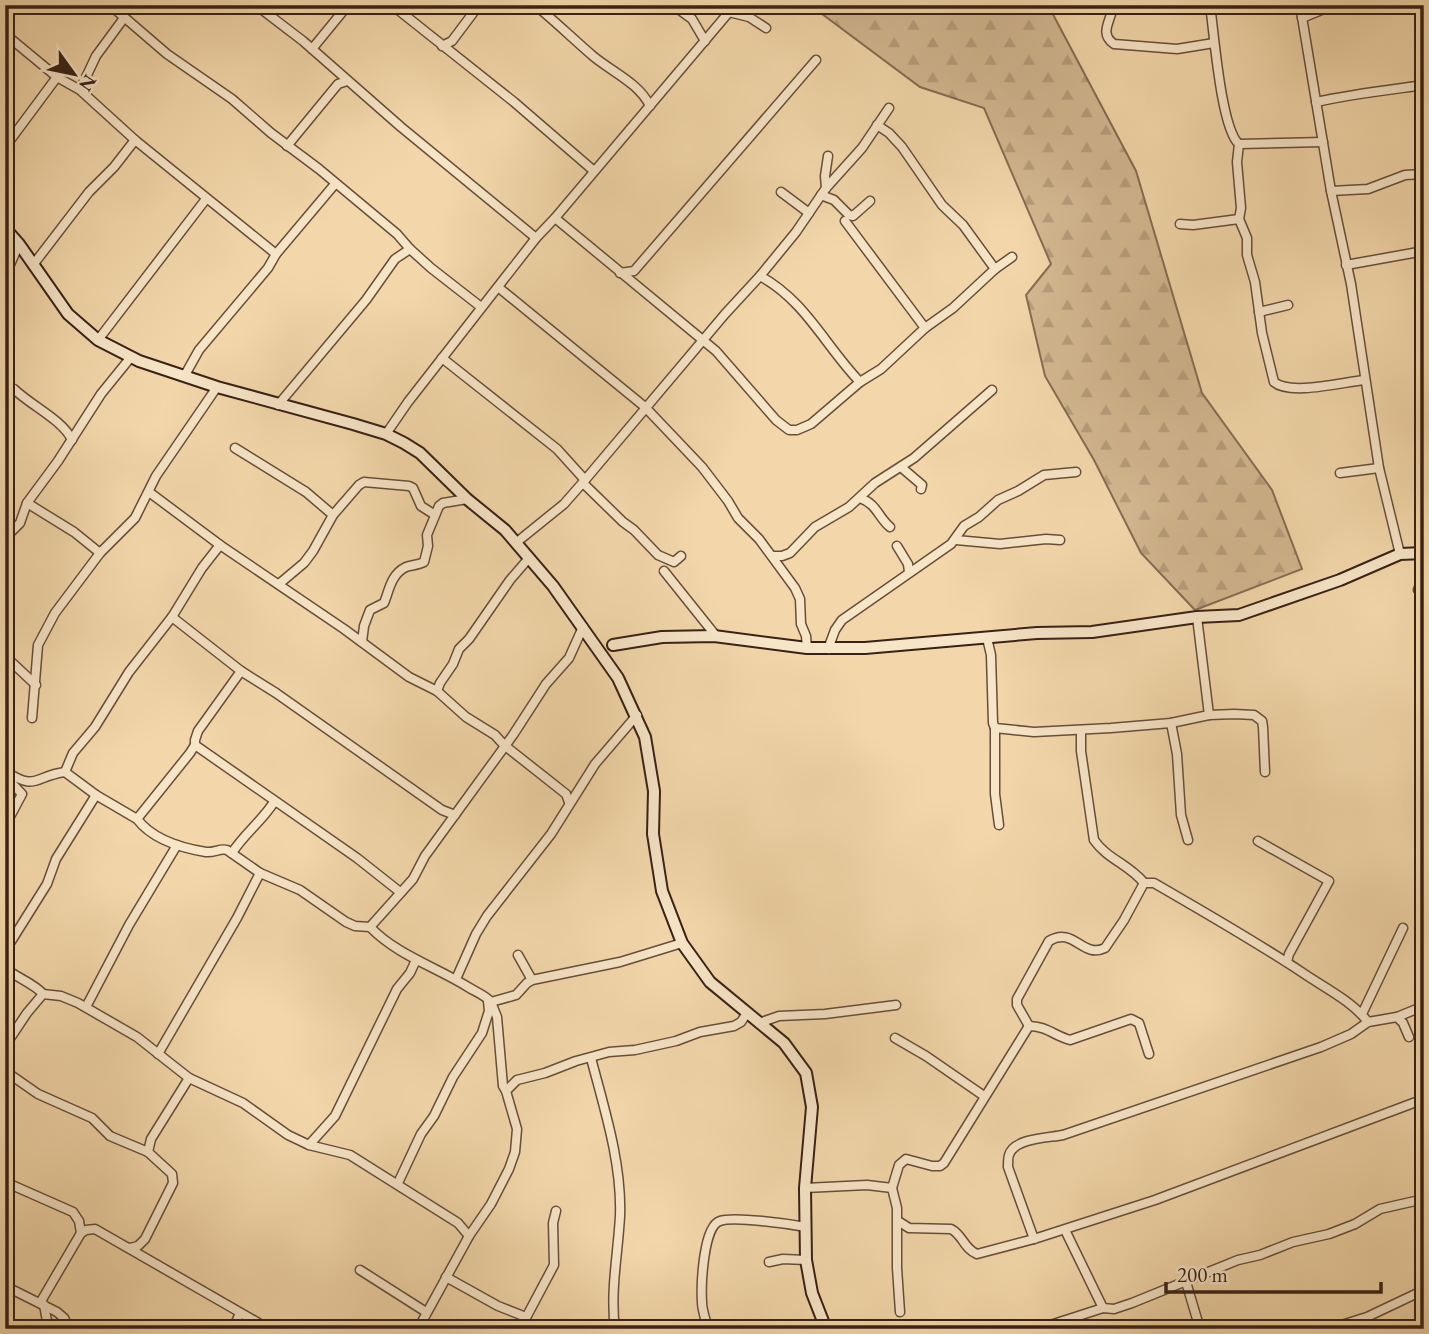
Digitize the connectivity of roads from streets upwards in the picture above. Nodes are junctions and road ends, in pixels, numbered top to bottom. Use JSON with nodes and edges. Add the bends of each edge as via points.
{"nodes":[{"id":1,"x":256,"y":5,"type":"edge"},
{"id":2,"x":348,"y":5,"type":"edge"},
{"id":3,"x":392,"y":5,"type":"edge"},
{"id":4,"x":479,"y":5,"type":"edge"},
{"id":5,"x":535,"y":5,"type":"edge"},
{"id":6,"x":673,"y":5,"type":"edge"},
{"id":7,"x":1113,"y":5,"type":"edge"},
{"id":8,"x":1210,"y":5,"type":"edge"},
{"id":9,"x":1300,"y":5,"type":"edge"},
{"id":10,"x":1334,"y":5,"type":"edge"},
{"id":11,"x":116,"y":7,"type":"edge"},
{"id":12,"x":732,"y":9,"type":"edge"},
{"id":13,"x":124,"y":18,"type":"junction"},
{"id":14,"x":1302,"y":18,"type":"junction"},
{"id":15,"x":766,"y":28,"type":"dead end"},
{"id":16,"x":5,"y":34,"type":"edge"},
{"id":17,"x":705,"y":41,"type":"junction"},
{"id":18,"x":1214,"y":43,"type":"junction"},
{"id":19,"x":442,"y":46,"type":"junction"},
{"id":20,"x":312,"y":49,"type":"junction"},
{"id":21,"x":816,"y":60,"type":"dead end"},
{"id":22,"x":57,"y":77,"type":"junction"},
{"id":23,"x":343,"y":82,"type":"junction"},
{"id":24,"x":1424,"y":85,"type":"edge"},
{"id":25,"x":80,"y":90,"type":"junction"},
{"id":26,"x":1316,"y":102,"type":"junction"},
{"id":27,"x":650,"y":106,"type":"junction"},
{"id":28,"x":889,"y":108,"type":"dead end"},
{"id":29,"x":877,"y":125,"type":"junction"},
{"id":30,"x":135,"y":140,"type":"junction"},
{"id":31,"x":1323,"y":142,"type":"junction"},
{"id":32,"x":1239,"y":144,"type":"junction"},
{"id":33,"x":287,"y":146,"type":"junction"},
{"id":34,"x":5,"y":147,"type":"edge"},
{"id":35,"x":828,"y":156,"type":"dead end"},
{"id":36,"x":594,"y":171,"type":"junction"},
{"id":37,"x":1424,"y":174,"type":"edge"},
{"id":38,"x":335,"y":184,"type":"junction"},
{"id":39,"x":782,"y":191,"type":"dead end"},
{"id":40,"x":1331,"y":191,"type":"junction"},
{"id":41,"x":823,"y":192,"type":"junction"},
{"id":42,"x":206,"y":199,"type":"junction"},
{"id":43,"x":870,"y":201,"type":"dead end"},
{"id":44,"x":809,"y":213,"type":"junction"},
{"id":45,"x":555,"y":218,"type":"junction"},
{"id":46,"x":1239,"y":219,"type":"junction"},
{"id":47,"x":845,"y":221,"type":"dead end"},
{"id":48,"x":1180,"y":224,"type":"dead end"},
{"id":49,"x":7,"y":234,"type":"edge"},
{"id":50,"x":536,"y":238,"type":"junction"},
{"id":51,"x":19,"y":244,"type":"junction"},
{"id":52,"x":410,"y":249,"type":"junction"},
{"id":53,"x":1424,"y":251,"type":"edge"},
{"id":54,"x":276,"y":254,"type":"junction"},
{"id":55,"x":1012,"y":257,"type":"dead end"},
{"id":56,"x":33,"y":265,"type":"junction"},
{"id":57,"x":1346,"y":265,"type":"junction"},
{"id":58,"x":995,"y":269,"type":"junction"},
{"id":59,"x":620,"y":273,"type":"junction"},
{"id":60,"x":5,"y":276,"type":"edge"},
{"id":61,"x":760,"y":276,"type":"junction"},
{"id":62,"x":498,"y":287,"type":"junction"},
{"id":63,"x":1288,"y":305,"type":"dead end"},
{"id":64,"x":481,"y":307,"type":"junction"},
{"id":65,"x":1259,"y":312,"type":"junction"},
{"id":66,"x":925,"y":328,"type":"junction"},
{"id":67,"x":98,"y":340,"type":"junction"},
{"id":68,"x":702,"y":341,"type":"junction"},
{"id":69,"x":131,"y":357,"type":"junction"},
{"id":70,"x":442,"y":358,"type":"junction"},
{"id":71,"x":185,"y":375,"type":"junction"},
{"id":72,"x":1365,"y":380,"type":"junction"},
{"id":73,"x":860,"y":382,"type":"junction"},
{"id":74,"x":217,"y":387,"type":"junction"},
{"id":75,"x":14,"y":389,"type":"dead end"},
{"id":76,"x":992,"y":390,"type":"dead end"},
{"id":77,"x":278,"y":405,"type":"junction"},
{"id":78,"x":645,"y":407,"type":"junction"},
{"id":79,"x":79,"y":429,"type":"junction"},
{"id":80,"x":68,"y":431,"type":"junction"},
{"id":81,"x":386,"y":434,"type":"junction"},
{"id":82,"x":72,"y":440,"type":"junction"},
{"id":83,"x":234,"y":448,"type":"dead end"},
{"id":84,"x":901,"y":467,"type":"junction"},
{"id":85,"x":1380,"y":468,"type":"junction"},
{"id":86,"x":1076,"y":472,"type":"dead end"},
{"id":87,"x":1340,"y":473,"type":"dead end"},
{"id":88,"x":584,"y":481,"type":"junction"},
{"id":89,"x":921,"y":489,"type":"dead end"},
{"id":90,"x":149,"y":492,"type":"junction"},
{"id":91,"x":860,"y":498,"type":"junction"},
{"id":92,"x":467,"y":499,"type":"junction"},
{"id":93,"x":27,"y":503,"type":"junction"},
{"id":94,"x":333,"y":515,"type":"junction"},
{"id":95,"x":435,"y":515,"type":"junction"},
{"id":96,"x":890,"y":527,"type":"dead end"},
{"id":97,"x":5,"y":534,"type":"edge"},
{"id":98,"x":956,"y":540,"type":"junction"},
{"id":99,"x":1060,"y":540,"type":"dead end"},
{"id":100,"x":517,"y":542,"type":"junction"},
{"id":101,"x":220,"y":545,"type":"junction"},
{"id":102,"x":897,"y":546,"type":"dead end"},
{"id":103,"x":100,"y":553,"type":"junction"},
{"id":104,"x":1424,"y":553,"type":"edge"},
{"id":105,"x":1400,"y":554,"type":"junction"},
{"id":106,"x":681,"y":556,"type":"dead end"},
{"id":107,"x":529,"y":558,"type":"junction"},
{"id":108,"x":778,"y":559,"type":"junction"},
{"id":109,"x":664,"y":571,"type":"dead end"},
{"id":110,"x":909,"y":572,"type":"junction"},
{"id":111,"x":1424,"y":573,"type":"edge"},
{"id":112,"x":279,"y":584,"type":"junction"},
{"id":113,"x":1418,"y":590,"type":"dead end"},
{"id":114,"x":172,"y":617,"type":"junction"},
{"id":115,"x":1196,"y":617,"type":"junction"},
{"id":116,"x":583,"y":627,"type":"junction"},
{"id":117,"x":716,"y":636,"type":"junction"},
{"id":118,"x":987,"y":638,"type":"junction"},
{"id":119,"x":362,"y":642,"type":"junction"},
{"id":120,"x":594,"y":643,"type":"junction"},
{"id":121,"x":613,"y":645,"type":"junction"},
{"id":122,"x":807,"y":648,"type":"junction"},
{"id":123,"x":828,"y":649,"type":"junction"},
{"id":124,"x":5,"y":656,"type":"edge"},
{"id":125,"x":603,"y":657,"type":"junction"},
{"id":126,"x":242,"y":671,"type":"junction"},
{"id":127,"x":36,"y":685,"type":"junction"},
{"id":128,"x":438,"y":687,"type":"junction"},
{"id":129,"x":637,"y":715,"type":"junction"},
{"id":130,"x":1209,"y":715,"type":"junction"},
{"id":131,"x":32,"y":718,"type":"dead end"},
{"id":132,"x":1171,"y":723,"type":"junction"},
{"id":133,"x":995,"y":728,"type":"junction"},
{"id":134,"x":1081,"y":730,"type":"junction"},
{"id":135,"x":195,"y":745,"type":"junction"},
{"id":136,"x":504,"y":746,"type":"junction"},
{"id":137,"x":65,"y":772,"type":"junction"},
{"id":138,"x":1265,"y":772,"type":"dead end"},
{"id":139,"x":5,"y":773,"type":"edge"},
{"id":140,"x":96,"y":795,"type":"junction"},
{"id":141,"x":568,"y":798,"type":"junction"},
{"id":142,"x":274,"y":802,"type":"junction"},
{"id":143,"x":456,"y":815,"type":"junction"},
{"id":144,"x":137,"y":819,"type":"junction"},
{"id":145,"x":999,"y":825,"type":"dead end"},
{"id":146,"x":5,"y":826,"type":"edge"},
{"id":147,"x":1188,"y":840,"type":"dead end"},
{"id":148,"x":1258,"y":841,"type":"dead end"},
{"id":149,"x":177,"y":845,"type":"junction"},
{"id":150,"x":232,"y":853,"type":"junction"},
{"id":151,"x":260,"y":873,"type":"junction"},
{"id":152,"x":1144,"y":883,"type":"junction"},
{"id":153,"x":400,"y":892,"type":"junction"},
{"id":154,"x":370,"y":927,"type":"junction"},
{"id":155,"x":1403,"y":928,"type":"dead end"},
{"id":156,"x":682,"y":943,"type":"junction"},
{"id":157,"x":5,"y":951,"type":"edge"},
{"id":158,"x":518,"y":955,"type":"dead end"},
{"id":159,"x":416,"y":960,"type":"junction"},
{"id":160,"x":1287,"y":962,"type":"junction"},
{"id":161,"x":5,"y":968,"type":"edge"},
{"id":162,"x":456,"y":979,"type":"junction"},
{"id":163,"x":532,"y":980,"type":"junction"},
{"id":164,"x":43,"y":994,"type":"junction"},
{"id":165,"x":489,"y":1000,"type":"junction"},
{"id":166,"x":897,"y":1005,"type":"dead end"},
{"id":167,"x":1424,"y":1006,"type":"edge"},
{"id":168,"x":86,"y":1007,"type":"junction"},
{"id":169,"x":747,"y":1013,"type":"junction"},
{"id":170,"x":1362,"y":1014,"type":"junction"},
{"id":171,"x":1397,"y":1017,"type":"junction"},
{"id":172,"x":1368,"y":1022,"type":"junction"},
{"id":173,"x":759,"y":1023,"type":"junction"},
{"id":174,"x":1029,"y":1026,"type":"junction"},
{"id":175,"x":1409,"y":1037,"type":"dead end"},
{"id":176,"x":895,"y":1038,"type":"dead end"},
{"id":177,"x":5,"y":1046,"type":"edge"},
{"id":178,"x":159,"y":1054,"type":"junction"},
{"id":179,"x":1149,"y":1054,"type":"dead end"},
{"id":180,"x":591,"y":1058,"type":"junction"},
{"id":181,"x":5,"y":1071,"type":"edge"},
{"id":182,"x":189,"y":1078,"type":"junction"},
{"id":183,"x":506,"y":1091,"type":"junction"},
{"id":184,"x":984,"y":1096,"type":"junction"},
{"id":185,"x":1424,"y":1099,"type":"edge"},
{"id":186,"x":309,"y":1145,"type":"junction"},
{"id":187,"x":148,"y":1152,"type":"junction"},
{"id":188,"x":5,"y":1182,"type":"edge"},
{"id":189,"x":398,"y":1183,"type":"junction"},
{"id":190,"x":804,"y":1188,"type":"junction"},
{"id":191,"x":892,"y":1188,"type":"junction"},
{"id":192,"x":1424,"y":1199,"type":"edge"},
{"id":193,"x":556,"y":1211,"type":"dead end"},
{"id":194,"x":898,"y":1221,"type":"junction"},
{"id":195,"x":806,"y":1227,"type":"junction"},
{"id":196,"x":1065,"y":1230,"type":"junction"},
{"id":197,"x":81,"y":1233,"type":"junction"},
{"id":198,"x":469,"y":1236,"type":"junction"},
{"id":199,"x":1034,"y":1239,"type":"junction"},
{"id":200,"x":130,"y":1248,"type":"junction"},
{"id":201,"x":806,"y":1260,"type":"junction"},
{"id":202,"x":769,"y":1262,"type":"dead end"},
{"id":203,"x":360,"y":1270,"type":"dead end"},
{"id":204,"x":446,"y":1277,"type":"junction"},
{"id":205,"x":1186,"y":1282,"type":"junction"},
{"id":206,"x":5,"y":1286,"type":"edge"},
{"id":207,"x":1424,"y":1290,"type":"edge"},
{"id":208,"x":42,"y":1304,"type":"junction"},
{"id":209,"x":1103,"y":1308,"type":"junction"},
{"id":210,"x":426,"y":1312,"type":"junction"},
{"id":211,"x":900,"y":1312,"type":"dead end"},
{"id":212,"x":240,"y":1313,"type":"junction"},
{"id":213,"x":526,"y":1317,"type":"junction"},
{"id":214,"x":823,"y":1328,"type":"edge"},
{"id":215,"x":55,"y":1329,"type":"edge"},
{"id":216,"x":69,"y":1329,"type":"edge"},
{"id":217,"x":83,"y":1329,"type":"edge"},
{"id":218,"x":233,"y":1329,"type":"edge"},
{"id":219,"x":269,"y":1329,"type":"edge"},
{"id":220,"x":418,"y":1329,"type":"edge"},
{"id":221,"x":520,"y":1329,"type":"edge"},
{"id":222,"x":615,"y":1329,"type":"edge"},
{"id":223,"x":708,"y":1329,"type":"edge"},
{"id":224,"x":1038,"y":1329,"type":"edge"},
{"id":225,"x":1200,"y":1329,"type":"edge"},
{"id":226,"x":1329,"y":1329,"type":"edge"}],
"edges":[{"from":1,"to":20,"type":"street"},
{"from":2,"to":20,"type":"street"},
{"from":3,"to":19,"type":"street"},
{"from":4,"to":19,"type":"street","via":[[452,41]]},
{"from":5,"to":27,"type":"street","via":[[645,95]]},
{"from":6,"to":17,"type":"street","via":[[692,19]]},
{"from":7,"to":18,"type":"street","via":[[1106,34],[1114,44],[1177,49]]},
{"from":8,"to":18,"type":"street"},
{"from":9,"to":14,"type":"street"},
{"from":10,"to":14,"type":"street"},
{"from":11,"to":13,"type":"street"},
{"from":12,"to":15,"type":"street"},
{"from":12,"to":17,"type":"street"},
{"from":13,"to":25,"type":"street","via":[[108,36]]},
{"from":13,"to":33,"type":"street"},
{"from":14,"to":26,"type":"street"},
{"from":16,"to":22,"type":"street"},
{"from":17,"to":27,"type":"street"},
{"from":18,"to":32,"type":"street","via":[[1230,129]]},
{"from":19,"to":36,"type":"street"},
{"from":20,"to":23,"type":"street"},
{"from":21,"to":59,"type":"street","via":[[643,262],[631,273]]},
{"from":22,"to":25,"type":"street"},
{"from":22,"to":34,"type":"street"},
{"from":23,"to":33,"type":"street"},
{"from":23,"to":50,"type":"street"},
{"from":24,"to":26,"type":"street"},
{"from":25,"to":30,"type":"street"},
{"from":26,"to":31,"type":"street"},
{"from":27,"to":36,"type":"street"},
{"from":28,"to":29,"type":"street"},
{"from":29,"to":41,"type":"street"},
{"from":29,"to":58,"type":"street","via":[[902,148]]},
{"from":30,"to":42,"type":"street"},
{"from":30,"to":56,"type":"street"},
{"from":31,"to":32,"type":"street"},
{"from":31,"to":40,"type":"street"},
{"from":32,"to":46,"type":"street"},
{"from":33,"to":38,"type":"street"},
{"from":35,"to":41,"type":"street"},
{"from":36,"to":45,"type":"street"},
{"from":37,"to":40,"type":"street","via":[[1368,189]]},
{"from":38,"to":52,"type":"street"},
{"from":38,"to":54,"type":"street"},
{"from":39,"to":44,"type":"street"},
{"from":40,"to":57,"type":"street"},
{"from":41,"to":43,"type":"street","via":[[853,216]]},
{"from":41,"to":44,"type":"street"},
{"from":42,"to":54,"type":"street"},
{"from":42,"to":67,"type":"street"},
{"from":44,"to":61,"type":"street"},
{"from":45,"to":50,"type":"street"},
{"from":45,"to":59,"type":"street"},
{"from":46,"to":48,"type":"street"},
{"from":46,"to":65,"type":"street","via":[[1247,237]]},
{"from":47,"to":66,"type":"street"},
{"from":49,"to":51,"type":"street"},
{"from":50,"to":62,"type":"street"},
{"from":51,"to":56,"type":"street"},
{"from":51,"to":60,"type":"street"},
{"from":52,"to":64,"type":"street"},
{"from":52,"to":77,"type":"street","via":[[395,259]]},
{"from":53,"to":57,"type":"street"},
{"from":54,"to":71,"type":"street","via":[[199,350]]},
{"from":55,"to":58,"type":"street"},
{"from":56,"to":67,"type":"street","via":[[68,314]]},
{"from":57,"to":72,"type":"street"},
{"from":58,"to":66,"type":"street"},
{"from":59,"to":68,"type":"street"},
{"from":61,"to":68,"type":"street"},
{"from":61,"to":73,"type":"street","via":[[802,309]]},
{"from":62,"to":64,"type":"street"},
{"from":62,"to":78,"type":"street"},
{"from":63,"to":65,"type":"street"},
{"from":64,"to":70,"type":"street"},
{"from":65,"to":72,"type":"street","via":[[1278,385],[1298,388]]},
{"from":66,"to":73,"type":"street"},
{"from":67,"to":69,"type":"street"},
{"from":68,"to":73,"type":"street","via":[[727,361],[789,430],[811,424]]},
{"from":68,"to":78,"type":"street"},
{"from":69,"to":71,"type":"street"},
{"from":69,"to":79,"type":"street"},
{"from":70,"to":81,"type":"street"},
{"from":70,"to":88,"type":"street","via":[[556,449]]},
{"from":71,"to":74,"type":"street"},
{"from":72,"to":85,"type":"street"},
{"from":74,"to":77,"type":"street"},
{"from":74,"to":90,"type":"street"},
{"from":75,"to":80,"type":"street"},
{"from":76,"to":84,"type":"street"},
{"from":77,"to":81,"type":"street"},
{"from":78,"to":88,"type":"street"},
{"from":78,"to":108,"type":"street"},
{"from":79,"to":80,"type":"street"},
{"from":79,"to":82,"type":"street"},
{"from":80,"to":82,"type":"street"},
{"from":81,"to":92,"type":"street","via":[[420,453]]},
{"from":82,"to":93,"type":"street"},
{"from":83,"to":94,"type":"street","via":[[306,492]]},
{"from":84,"to":89,"type":"street"},
{"from":84,"to":91,"type":"street"},
{"from":85,"to":87,"type":"street"},
{"from":85,"to":105,"type":"street"},
{"from":86,"to":98,"type":"street","via":[[1044,475],[998,500],[964,526]]},
{"from":88,"to":100,"type":"street","via":[[564,504]]},
{"from":88,"to":106,"type":"street","via":[[658,555],[674,562]]},
{"from":90,"to":101,"type":"street"},
{"from":90,"to":103,"type":"street","via":[[135,518]]},
{"from":91,"to":96,"type":"street","via":[[874,505]]},
{"from":91,"to":108,"type":"street","via":[[815,527]]},
{"from":92,"to":95,"type":"street","via":[[443,503]]},
{"from":92,"to":100,"type":"street"},
{"from":93,"to":97,"type":"street","via":[[20,523]]},
{"from":93,"to":103,"type":"street"},
{"from":94,"to":95,"type":"street","via":[[359,485],[371,482],[409,485],[421,506]]},
{"from":94,"to":112,"type":"street","via":[[304,563]]},
{"from":95,"to":119,"type":"street","via":[[424,562],[402,569],[396,576],[384,603],[370,610]]},
{"from":98,"to":99,"type":"street","via":[[1000,544]]},
{"from":98,"to":110,"type":"street"},
{"from":100,"to":107,"type":"street"},
{"from":101,"to":112,"type":"street"},
{"from":101,"to":114,"type":"street"},
{"from":102,"to":110,"type":"street"},
{"from":103,"to":127,"type":"street","via":[[42,636]]},
{"from":104,"to":105,"type":"street"},
{"from":105,"to":115,"type":"street","via":[[1239,615]]},
{"from":107,"to":116,"type":"street"},
{"from":107,"to":128,"type":"street","via":[[459,649]]},
{"from":108,"to":122,"type":"street","via":[[800,599]]},
{"from":109,"to":117,"type":"street"},
{"from":110,"to":123,"type":"street","via":[[842,620]]},
{"from":111,"to":113,"type":"street"},
{"from":112,"to":119,"type":"street"},
{"from":114,"to":126,"type":"street"},
{"from":114,"to":137,"type":"street","via":[[129,672]]},
{"from":115,"to":118,"type":"street","via":[[1092,632]]},
{"from":115,"to":130,"type":"street"},
{"from":116,"to":120,"type":"street"},
{"from":116,"to":136,"type":"street","via":[[569,657]]},
{"from":117,"to":121,"type":"street","via":[[662,637]]},
{"from":117,"to":122,"type":"street"},
{"from":118,"to":123,"type":"street"},
{"from":118,"to":133,"type":"street"},
{"from":119,"to":128,"type":"street","via":[[428,687]]},
{"from":120,"to":121,"type":"street"},
{"from":120,"to":125,"type":"street"},
{"from":121,"to":125,"type":"street"},
{"from":122,"to":123,"type":"street"},
{"from":124,"to":127,"type":"street"},
{"from":125,"to":129,"type":"street"},
{"from":126,"to":135,"type":"street","via":[[198,731]]},
{"from":126,"to":143,"type":"street","via":[[442,810]]},
{"from":127,"to":131,"type":"street"},
{"from":128,"to":136,"type":"street","via":[[466,717]]},
{"from":129,"to":141,"type":"street"},
{"from":129,"to":156,"type":"street","via":[[650,758],[653,834],[662,891]]},
{"from":130,"to":132,"type":"street"},
{"from":130,"to":138,"type":"street","via":[[1258,716],[1263,727]]},
{"from":132,"to":134,"type":"street"},
{"from":132,"to":147,"type":"street"},
{"from":133,"to":134,"type":"street"},
{"from":133,"to":145,"type":"street"},
{"from":134,"to":152,"type":"street","via":[[1094,840],[1102,852]]},
{"from":135,"to":142,"type":"street"},
{"from":135,"to":144,"type":"street"},
{"from":136,"to":141,"type":"street"},
{"from":136,"to":143,"type":"street"},
{"from":137,"to":139,"type":"street","via":[[30,783]]},
{"from":137,"to":140,"type":"street"},
{"from":139,"to":146,"type":"street","via":[[22,794]]},
{"from":140,"to":144,"type":"street"},
{"from":140,"to":157,"type":"street"},
{"from":141,"to":162,"type":"street","via":[[551,834],[487,916]]},
{"from":142,"to":150,"type":"street"},
{"from":142,"to":153,"type":"street"},
{"from":143,"to":153,"type":"street"},
{"from":144,"to":149,"type":"street"},
{"from":148,"to":160,"type":"street","via":[[1329,881]]},
{"from":149,"to":150,"type":"street","via":[[211,852],[223,848]]},
{"from":149,"to":168,"type":"street"},
{"from":150,"to":151,"type":"street"},
{"from":151,"to":154,"type":"street","via":[[300,890],[346,922]]},
{"from":151,"to":178,"type":"street"},
{"from":152,"to":160,"type":"street","via":[[1154,883]]},
{"from":152,"to":174,"type":"street","via":[[1105,948],[1088,949],[1069,937],[1049,941],[1017,999]]},
{"from":153,"to":154,"type":"street"},
{"from":154,"to":159,"type":"street"},
{"from":155,"to":170,"type":"street"},
{"from":156,"to":163,"type":"street","via":[[620,962]]},
{"from":156,"to":169,"type":"street","via":[[710,982]]},
{"from":158,"to":163,"type":"street"},
{"from":159,"to":162,"type":"street"},
{"from":159,"to":186,"type":"street","via":[[335,1116]]},
{"from":160,"to":170,"type":"street"},
{"from":161,"to":164,"type":"street"},
{"from":162,"to":165,"type":"street"},
{"from":163,"to":165,"type":"street","via":[[516,995]]},
{"from":164,"to":168,"type":"street"},
{"from":164,"to":177,"type":"street"},
{"from":165,"to":183,"type":"street","via":[[497,1017]]},
{"from":165,"to":189,"type":"street","via":[[482,1033],[421,1134]]},
{"from":166,"to":173,"type":"street","via":[[779,1016]]},
{"from":167,"to":171,"type":"street"},
{"from":168,"to":178,"type":"street"},
{"from":169,"to":173,"type":"street"},
{"from":169,"to":180,"type":"street","via":[[734,1026]]},
{"from":170,"to":172,"type":"street"},
{"from":171,"to":172,"type":"street"},
{"from":171,"to":175,"type":"street"},
{"from":172,"to":199,"type":"street","via":[[1321,1047],[1063,1135],[1014,1147],[1008,1167]]},
{"from":173,"to":190,"type":"street","via":[[797,1058],[810,1087]]},
{"from":174,"to":179,"type":"street","via":[[1050,1029],[1070,1040],[1131,1019],[1139,1023]]},
{"from":174,"to":184,"type":"street"},
{"from":176,"to":184,"type":"street"},
{"from":178,"to":182,"type":"street"},
{"from":180,"to":183,"type":"street","via":[[517,1080]]},
{"from":180,"to":222,"type":"street","via":[[618,1174]]},
{"from":181,"to":187,"type":"street","via":[[38,1094],[92,1118],[110,1136]]},
{"from":182,"to":186,"type":"street","via":[[243,1103]]},
{"from":182,"to":187,"type":"street","via":[[151,1139]]},
{"from":183,"to":198,"type":"street","via":[[517,1129],[515,1153],[491,1204]]},
{"from":184,"to":191,"type":"street","via":[[944,1163],[932,1167],[906,1159],[899,1164]]},
{"from":185,"to":196,"type":"street"},
{"from":186,"to":189,"type":"street","via":[[350,1155]]},
{"from":187,"to":200,"type":"street","via":[[172,1174],[173,1183],[145,1239]]},
{"from":188,"to":197,"type":"street","via":[[73,1212]]},
{"from":189,"to":198,"type":"street","via":[[458,1223]]},
{"from":190,"to":191,"type":"street"},
{"from":190,"to":195,"type":"street"},
{"from":191,"to":194,"type":"street"},
{"from":192,"to":205,"type":"street","via":[[1380,1209],[1355,1224],[1238,1260]]},
{"from":193,"to":213,"type":"street","via":[[554,1265]]},
{"from":194,"to":199,"type":"street","via":[[909,1228],[951,1229],[977,1254]]},
{"from":194,"to":211,"type":"street"},
{"from":195,"to":201,"type":"street"},
{"from":195,"to":223,"type":"street","via":[[725,1220],[711,1228],[702,1302]]},
{"from":196,"to":199,"type":"street"},
{"from":196,"to":209,"type":"street"},
{"from":197,"to":200,"type":"street","via":[[94,1229]]},
{"from":197,"to":208,"type":"street"},
{"from":198,"to":204,"type":"street"},
{"from":200,"to":212,"type":"street"},
{"from":201,"to":202,"type":"street"},
{"from":201,"to":214,"type":"street"},
{"from":203,"to":210,"type":"street"},
{"from":204,"to":210,"type":"street"},
{"from":204,"to":213,"type":"street"},
{"from":205,"to":209,"type":"street","via":[[1114,1309]]},
{"from":205,"to":225,"type":"street"},
{"from":206,"to":208,"type":"street"},
{"from":207,"to":226,"type":"street"},
{"from":208,"to":215,"type":"street"},
{"from":208,"to":216,"type":"street","via":[[64,1318]]},
{"from":209,"to":224,"type":"street"},
{"from":210,"to":220,"type":"street"},
{"from":212,"to":218,"type":"street"},
{"from":212,"to":219,"type":"street"},
{"from":213,"to":221,"type":"street"},
{"from":216,"to":217,"type":"street"}]}
